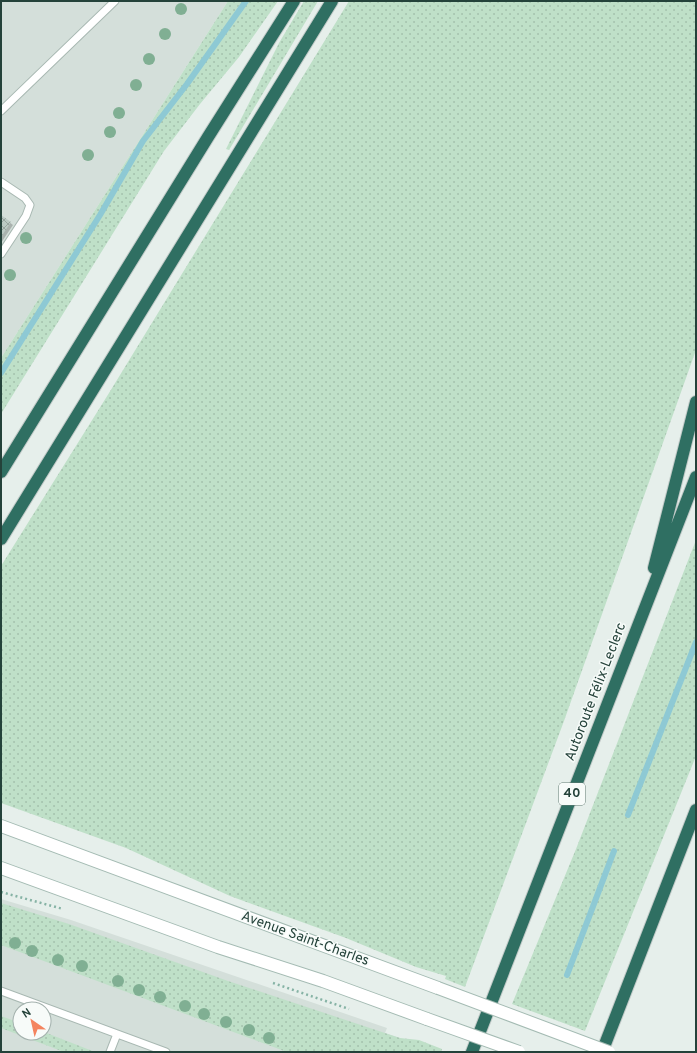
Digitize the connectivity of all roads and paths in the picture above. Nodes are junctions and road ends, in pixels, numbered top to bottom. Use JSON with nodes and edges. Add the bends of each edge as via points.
{"nodes":[{"id":1,"x":115,"y":1,"type":"edge"},
{"id":2,"x":294,"y":1,"type":"edge"},
{"id":3,"x":332,"y":1,"type":"edge"},
{"id":4,"x":1,"y":111,"type":"edge"},
{"id":5,"x":1,"y":182,"type":"edge"},
{"id":6,"x":1,"y":254,"type":"edge"},
{"id":7,"x":696,"y":402,"type":"edge"},
{"id":8,"x":1,"y":472,"type":"edge"},
{"id":9,"x":696,"y":477,"type":"edge"},
{"id":10,"x":1,"y":540,"type":"edge"},
{"id":11,"x":640,"y":620,"type":"junction"},
{"id":12,"x":696,"y":810,"type":"edge"},
{"id":13,"x":1,"y":826,"type":"edge"},
{"id":14,"x":1,"y":868,"type":"edge"},
{"id":15,"x":1,"y":991,"type":"edge"},
{"id":16,"x":490,"y":1004,"type":"junction"},
{"id":17,"x":117,"y":1034,"type":"junction"},
{"id":18,"x":605,"y":1050,"type":"edge"},
{"id":19,"x":110,"y":1052,"type":"edge"},
{"id":20,"x":166,"y":1052,"type":"edge"},
{"id":21,"x":472,"y":1052,"type":"edge"},
{"id":22,"x":519,"y":1052,"type":"edge"}],
"edges":[{"from":1,"to":4,"type":"lane"},
{"from":2,"to":8,"type":"highway"},
{"from":3,"to":10,"type":"highway"},
{"from":5,"to":6,"type":"lane","via":[[25,198],[30,205],[26,216]]},
{"from":7,"to":11,"type":"highway"},
{"from":9,"to":11,"type":"highway","name":"Autoroute Félix-Leclerc","number":"40"},
{"from":11,"to":16,"type":"highway","name":"Autoroute Félix-Leclerc","number":"40"},
{"from":12,"to":18,"type":"highway"},
{"from":13,"to":18,"type":"main road","name":"Avenue Saint-Charles","bridge":true},
{"from":14,"to":22,"type":"main road","bridge":true},
{"from":15,"to":17,"type":"lane"},
{"from":16,"to":18,"type":"lane"},
{"from":16,"to":21,"type":"highway","name":"Autoroute Félix-Leclerc","number":"40"},
{"from":17,"to":19,"type":"lane"},
{"from":17,"to":20,"type":"lane"}]}
